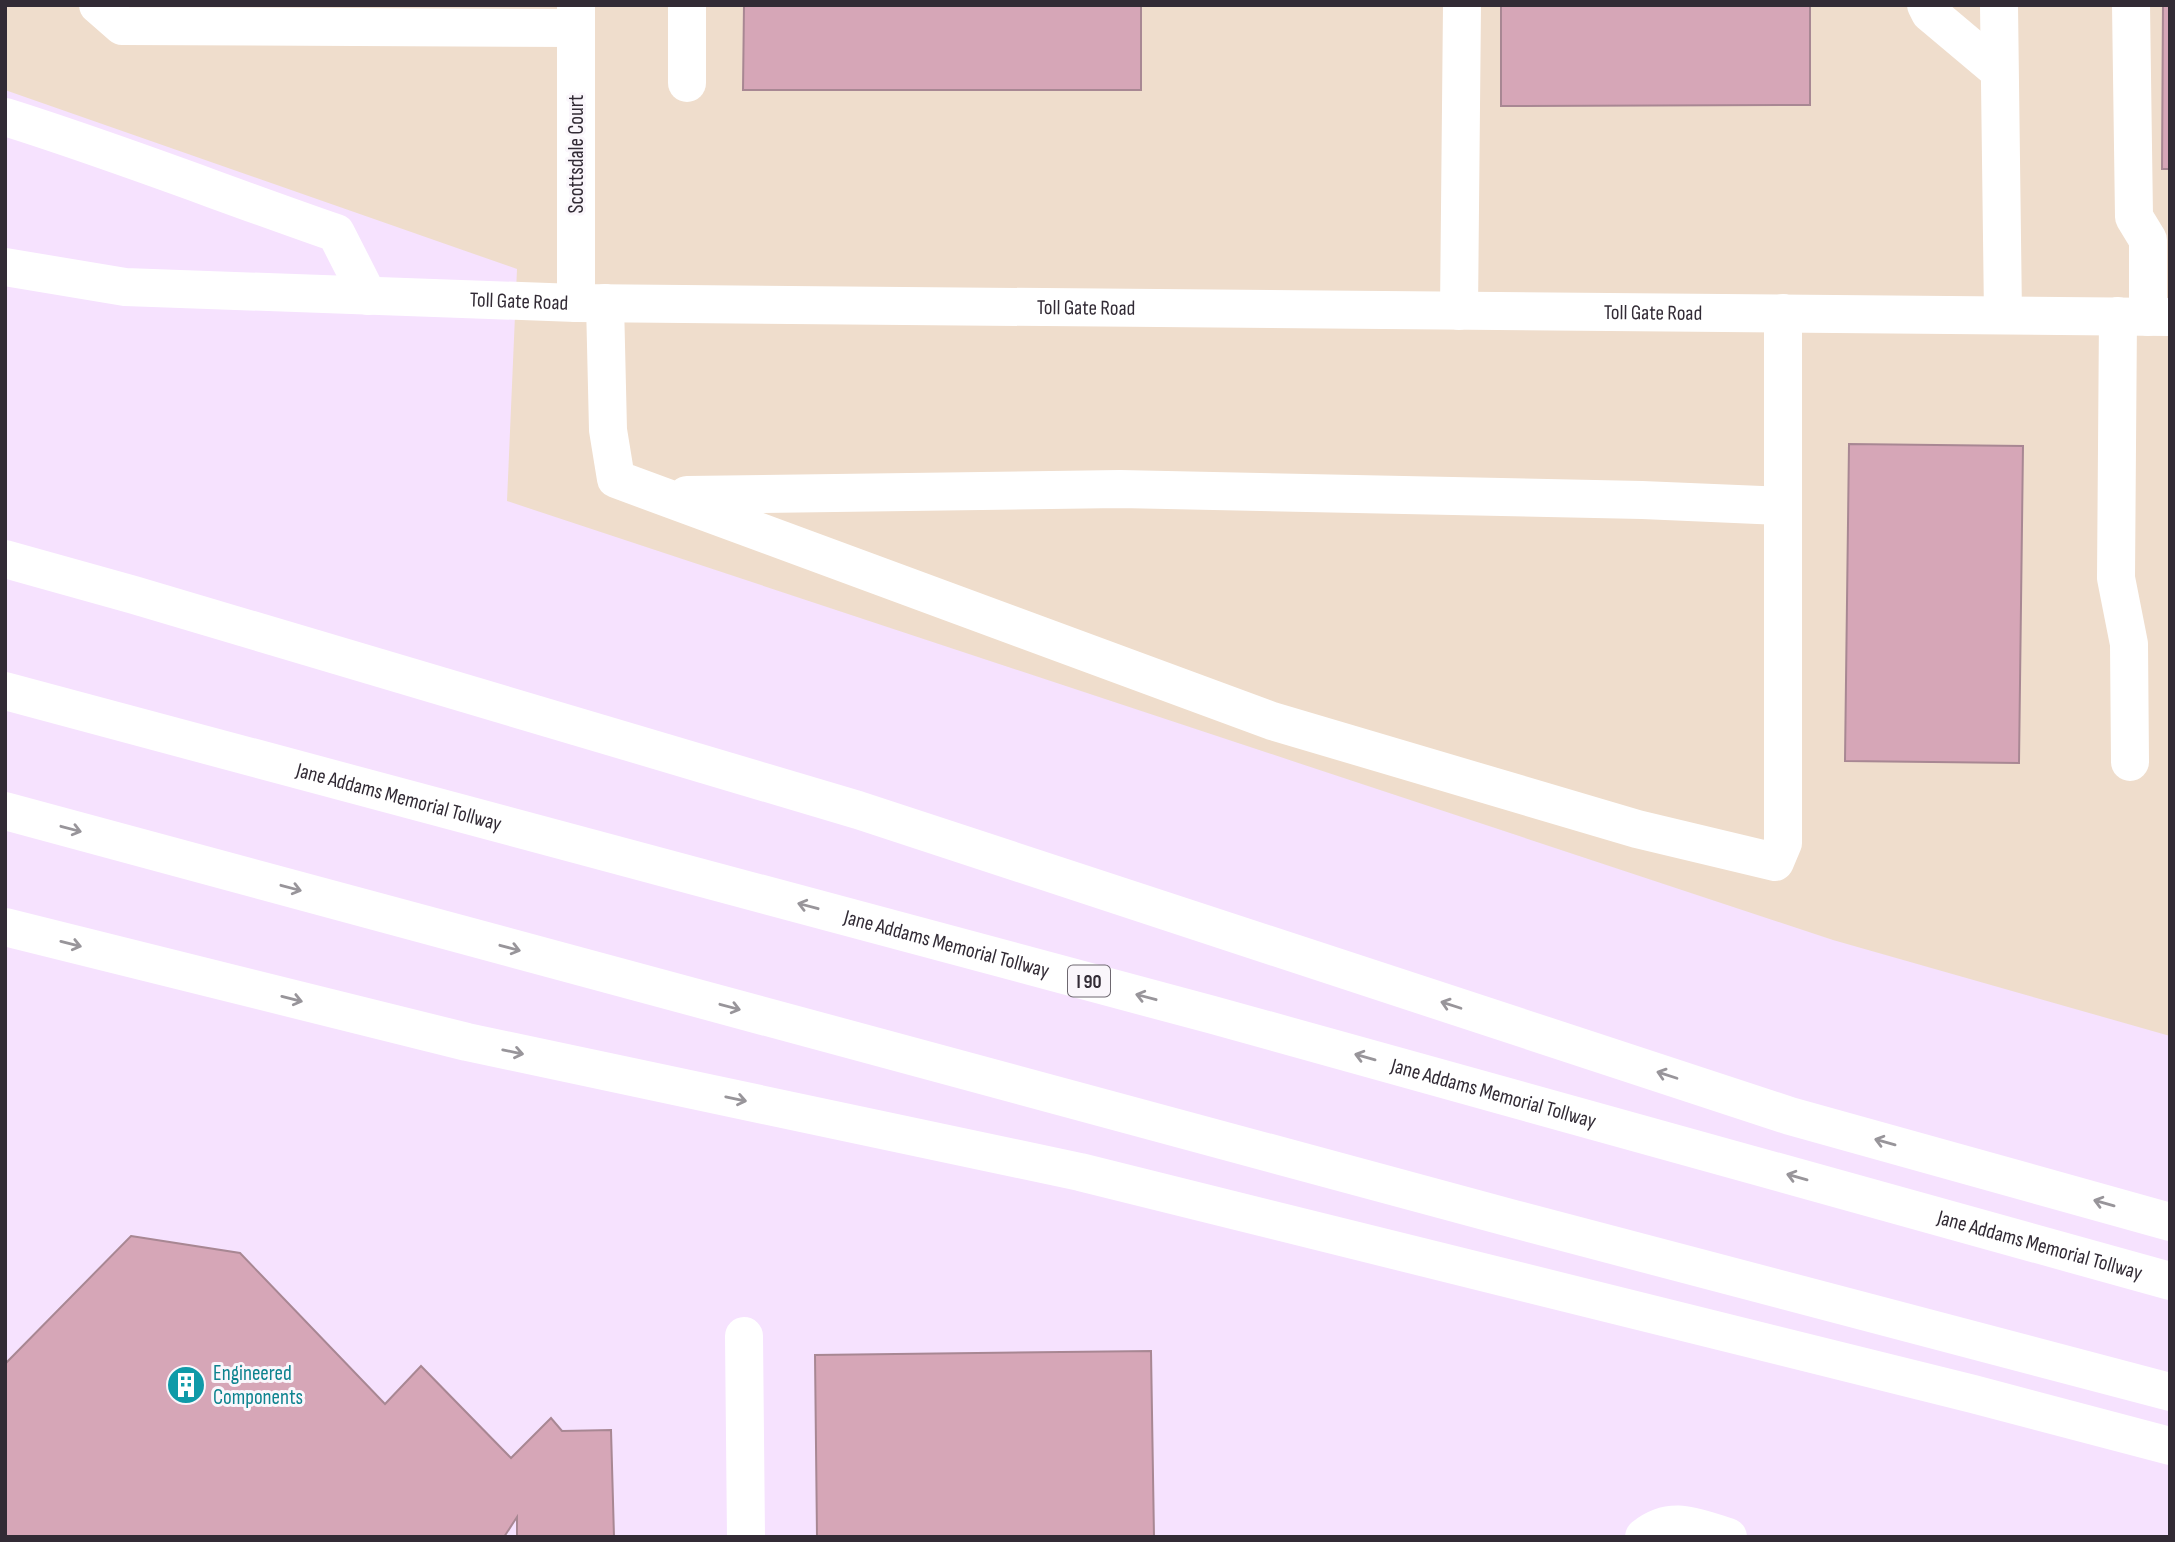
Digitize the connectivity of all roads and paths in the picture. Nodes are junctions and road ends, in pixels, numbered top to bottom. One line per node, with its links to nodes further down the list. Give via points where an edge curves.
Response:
1 (98, 5): 7 (main road, via 122,26)
2 (687, 5): 10 (main road)
3 (1462, 5): 15 (main road)
4 (1926, 5): 9 (main road)
5 (1999, 5): 9 (main road)
6 (2131, 5): 18 (main road, via 2134,217 2148,240)
7 (464, 16): 8 (main road)
8 (576, 17): 14 (main road, Scottsdale Court)
9 (1999, 71): 17 (main road)
10 (687, 83)
11 (5, 117): 13 (main road, via 336,233)
12 (5, 267): 13 (main road, Toll Gate Road, via 125,287)
13 (368, 296): 14 (main road, Toll Gate Road)
14 (591, 303): 15 (main road, Toll Gate Road); 19 (main road, Scottsdale Court, via 616,479)
15 (1459, 310): 16 (main road, Toll Gate Road)
16 (1783, 313): 17 (main road, Toll Gate Road); 20 (main road)
17 (2003, 315): 18 (main road, Toll Gate Road)
18 (2145, 316): 23 (main road, via 2116,578 2129,644)
19 (662, 495): 20 (main road, via 1120,489); 20 (main road, via 1272,721 1637,829 1775,862 1783,843)
20 (1783, 506)
21 (5, 559): 26 (main road, one-way to 21, via 1790,1116 858,810)
22 (5, 691): 27 (main road, Jane Addams Memorial Tollway / I 90, one-way to 22, via 1199,1011)
23 (2130, 762)
24 (5, 811): 29 (main road, one-way to 29)
25 (5, 927): 30 (main road, one-way to 30, via 467,1042 1080,1172)
26 (2170, 1222)
27 (2170, 1281)
28 (744, 1336): 31 (main road)
29 (2170, 1392)
30 (2170, 1446)
31 (746, 1537)
32 (1644, 1537): 33 (main road, via 1655,1528 1677,1523)
33 (1728, 1537)

